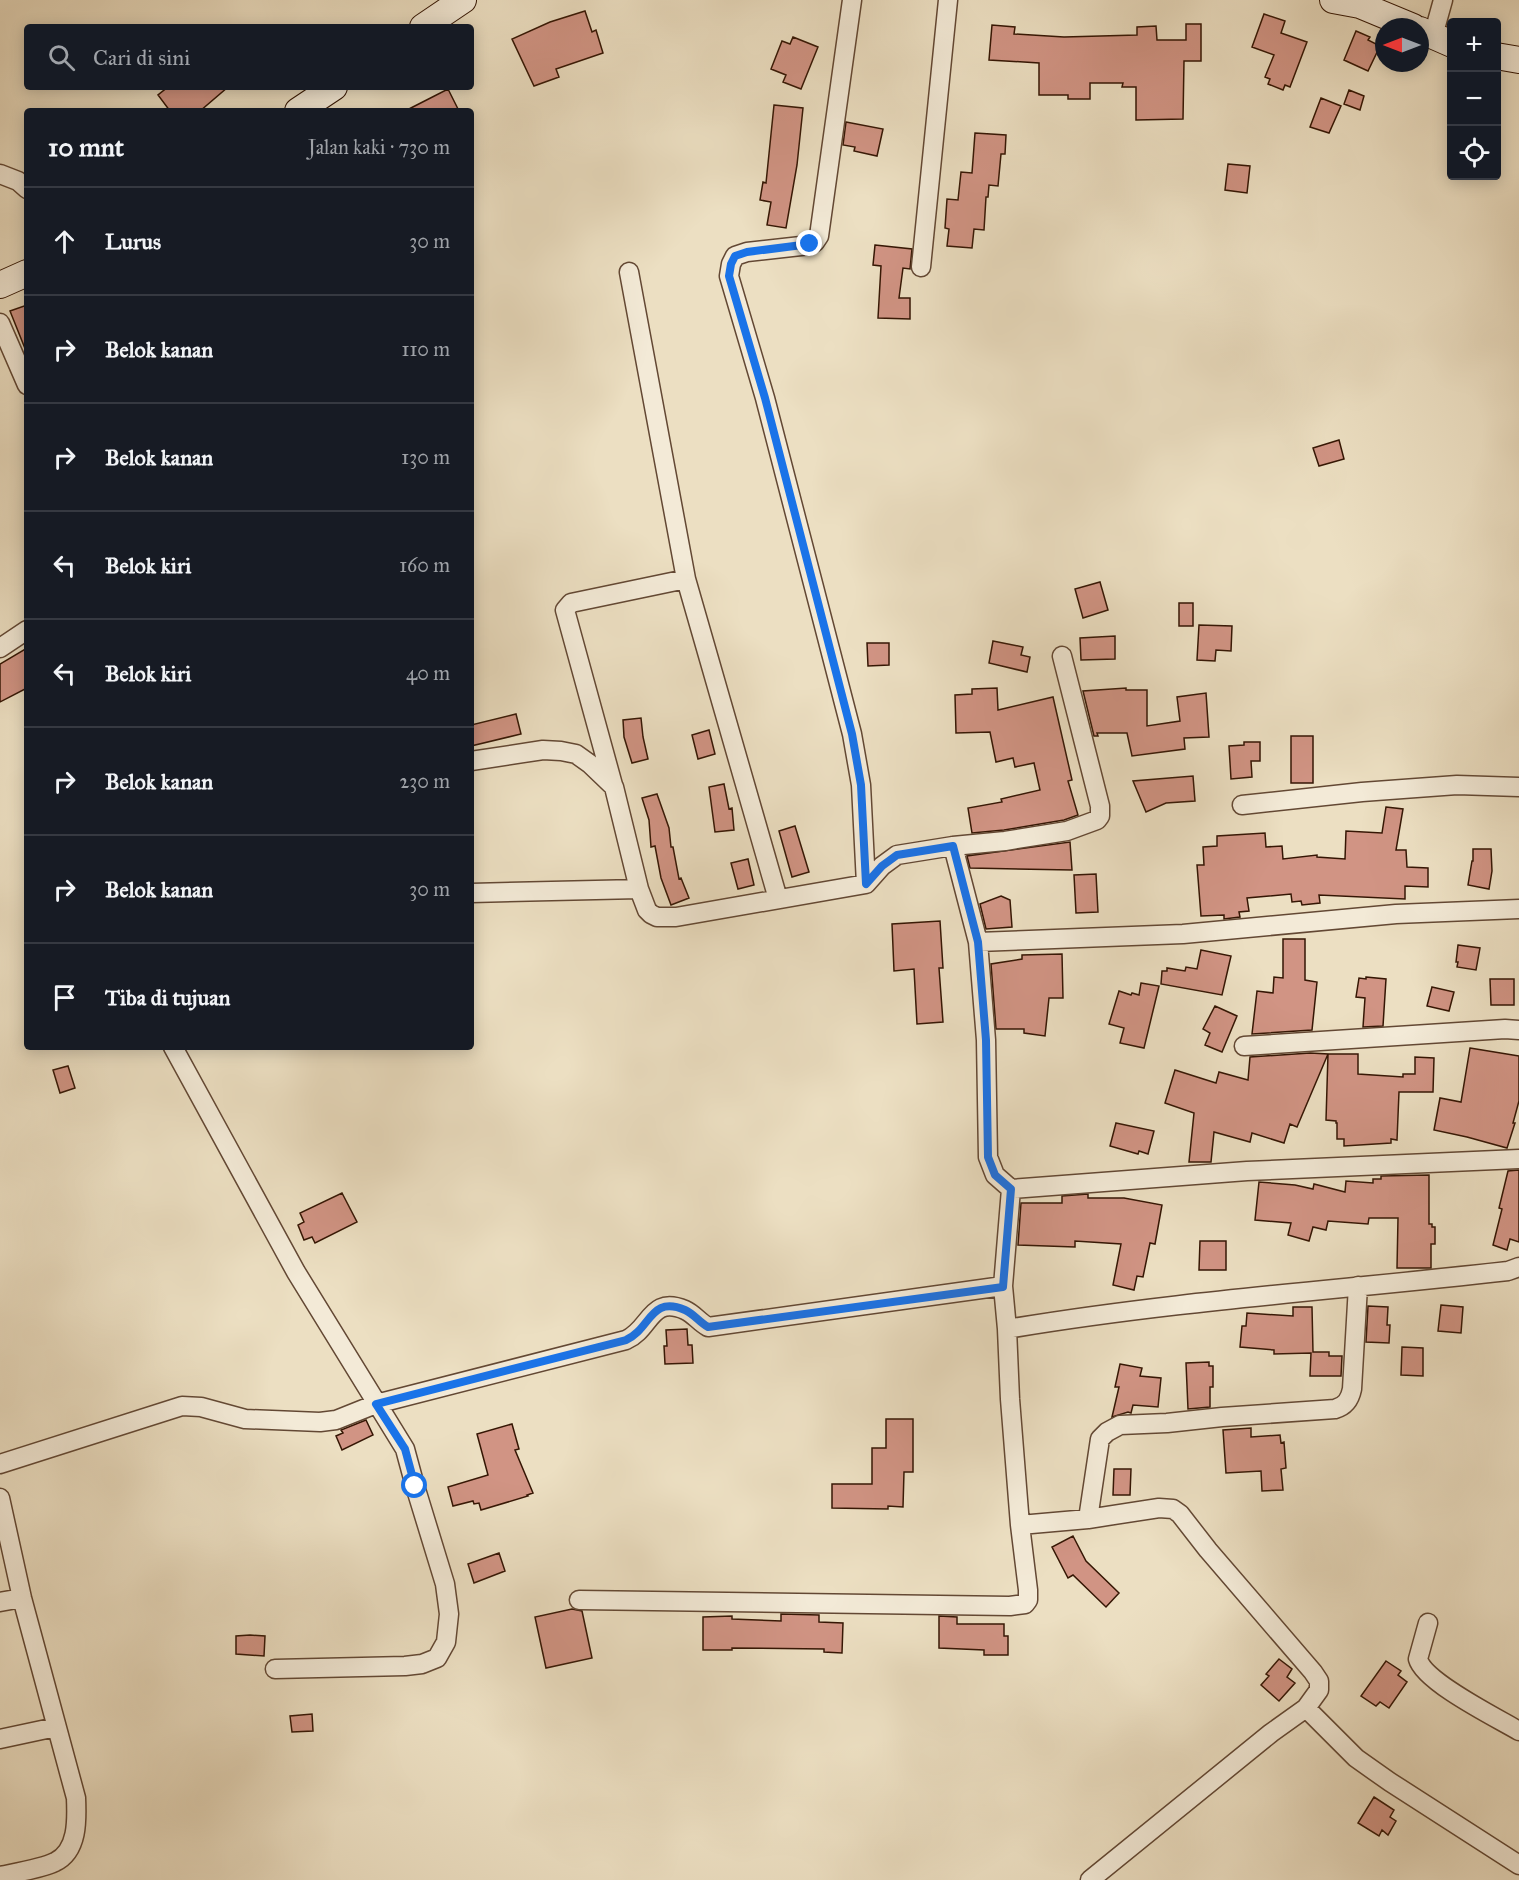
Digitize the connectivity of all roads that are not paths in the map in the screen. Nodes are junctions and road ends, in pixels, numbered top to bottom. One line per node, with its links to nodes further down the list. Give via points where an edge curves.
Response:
1 (463, 0): 7 (street)
2 (852, 0): 30 (street, via 819,236 810,244 735,256 729,276 765,398 852,734 861,785)
3 (948, 0): 15 (street)
4 (1333, 0): 6 (street, via 1360,5)
5 (1443, 0): 8 (street)
6 (1391, 18)
7 (427, 24)
8 (1429, 34)
9 (1501, 57): 10 (street)
10 (1519, 60)
11 (330, 90): 12 (street)
12 (302, 108)
13 (0, 174): 14 (street)
14 (24, 187)
15 (921, 267)
16 (629, 272): 21 (street)
17 (24, 274): 18 (street)
18 (0, 285)
19 (0, 323): 20 (street)
20 (24, 378)
21 (686, 579): 26 (street, via 571,603 565,610); 33 (street)
22 (24, 632): 23 (street)
23 (0, 648)
24 (1062, 656): 29 (street, via 1100,816 1090,824 1067,831)
25 (474, 760): 26 (street, via 561,751 576,754)
26 (614, 787): 31 (street)
27 (1519, 787): 28 (street, via 1457,784)
28 (1242, 805)
29 (953, 846): 30 (street, via 897,855); 35 (street)
30 (866, 884): 33 (street)
31 (639, 889): 32 (street); 33 (street, via 647,910 663,918)
32 (474, 893)
33 (778, 899)
34 (1519, 909): 35 (street, via 1396,914 1183,934)
35 (978, 942): 40 (street, via 986,1040 988,1157 995,1175)
36 (1519, 1030): 37 (street)
37 (1244, 1046)
38 (174, 1050): 45 (street, via 296,1272)
39 (1519, 1159): 40 (street, via 1247,1171)
40 (1011, 1189): 43 (street)
41 (1519, 1267): 42 (street, via 1497,1273)
42 (1358, 1286): 44 (street, via 1079,1317); 48 (street, via 1352,1389 1345,1404 1335,1409 1120,1425 1100,1439)
43 (1003, 1287): 44 (street); 45 (street, via 708,1327 684,1310 662,1308 652,1312 641,1331 626,1340)
44 (1007, 1329): 49 (street)
45 (376, 1404): 46 (street, via 320,1422 245,1419 182,1406); 54 (street, via 405,1449 445,1584 449,1614 446,1642 437,1658 422,1664)
46 (0, 1464)
47 (0, 1498): 50 (street)
48 (1088, 1520): 49 (street); 55 (street, via 1159,1508 1180,1514 1319,1681 1319,1690)
49 (1020, 1525): 51 (street, via 1029,1600 1020,1606)
50 (22, 1598): 52 (street); 56 (street)
51 (579, 1600)
52 (0, 1602)
53 (1428, 1623): 57 (street, via 1418,1659 1424,1671)
54 (275, 1669)
55 (1306, 1708): 59 (street, via 1356,1758); 61 (street)
56 (56, 1726): 58 (street); 60 (street, via 76,1798 77,1820 71,1846 55,1863)
57 (1519, 1731)
58 (0, 1739)
59 (1519, 1865)
60 (0, 1876)
61 (1090, 1880)

